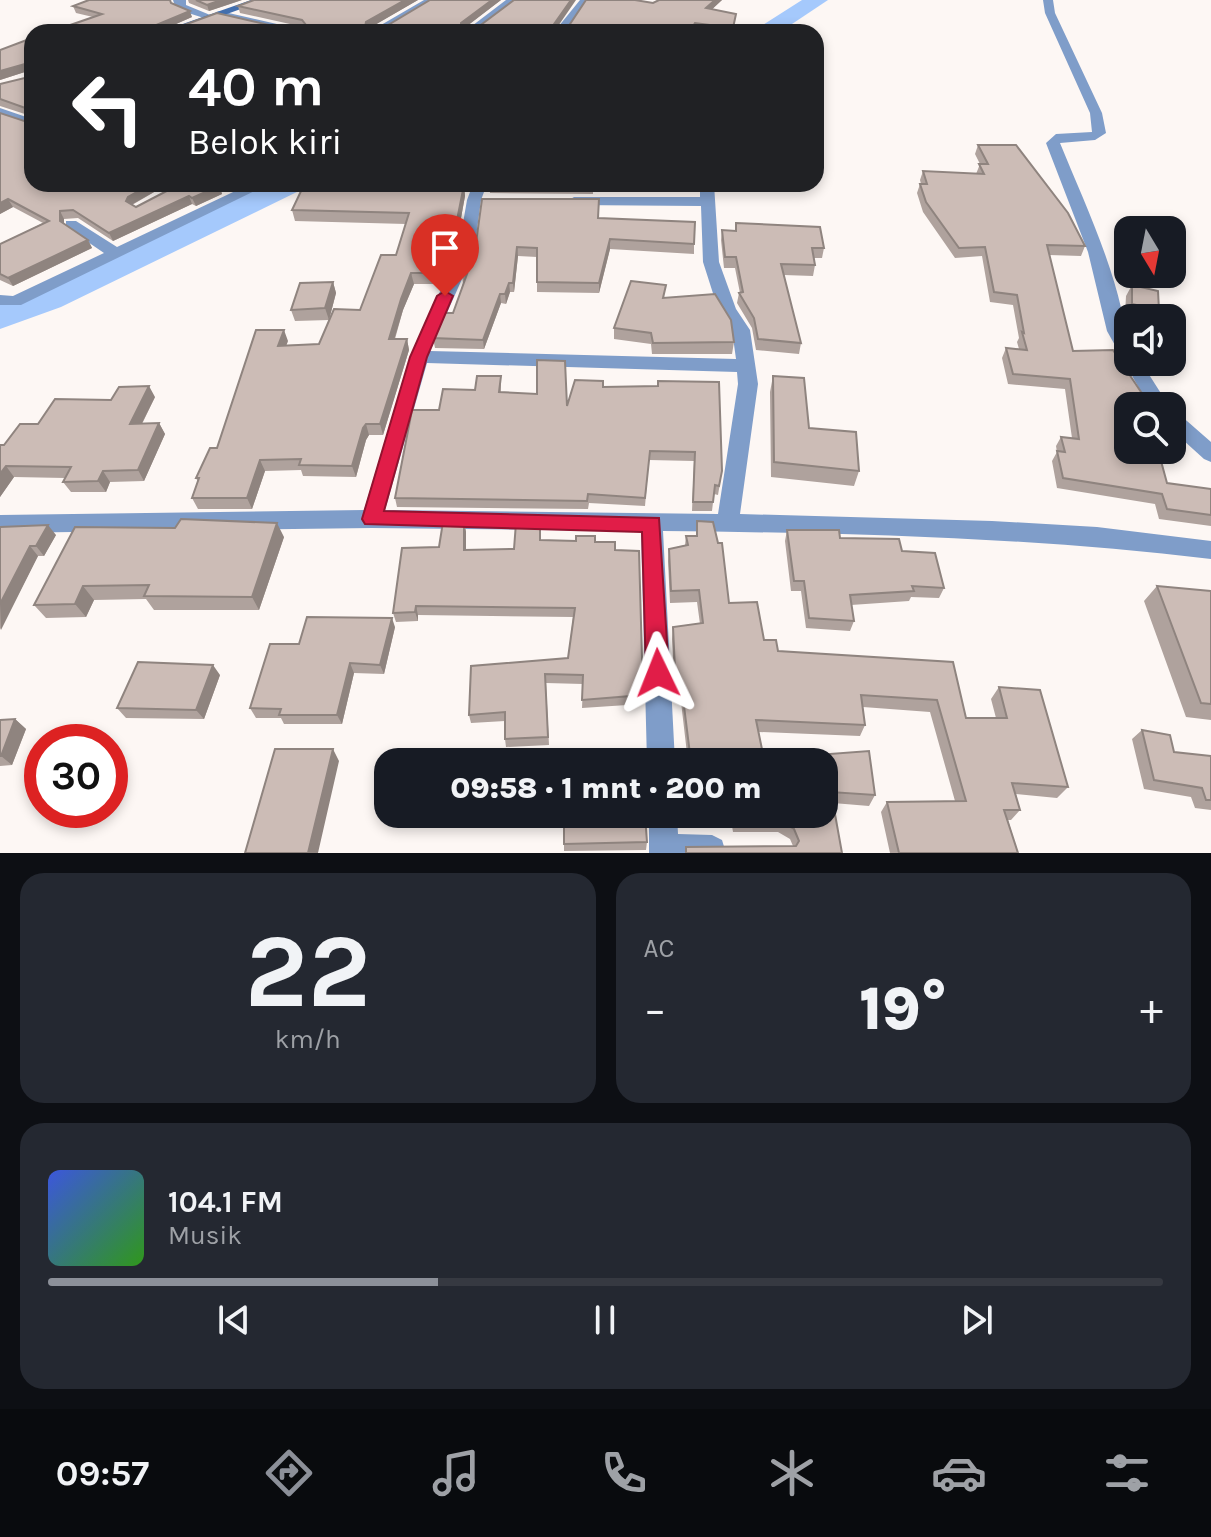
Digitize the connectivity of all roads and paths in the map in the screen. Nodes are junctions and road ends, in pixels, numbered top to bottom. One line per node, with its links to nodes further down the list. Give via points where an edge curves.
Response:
1 (178, 0): 7 (street, via 180,7)
2 (261, 0): 7 (main road)
3 (431, 0): 10 (street)
4 (513, 0): 11 (street)
5 (585, 0): 12 (street)
6 (1048, 0): 22 (street, via 1096,113 1095,136 1056,138 1053,143 1096,252)
7 (215, 16): 8 (main road); 9 (street)
8 (190, 24)
9 (257, 24)
10 (389, 24)
11 (481, 24)
12 (566, 24)
13 (7, 114): 14 (street)
14 (0, 123)
15 (245, 192): 20 (street)
16 (708, 193): 18 (street); 24 (street, via 715,281 741,330)
17 (481, 195): 23 (street, via 466,252)
18 (552, 200)
19 (71, 224): 20 (street)
20 (117, 254): 21 (street, via 15,301)
21 (0, 300)
22 (1114, 323)
23 (419, 357): 24 (street); 27 (street)
24 (747, 366): 28 (street)
25 (1186, 432): 26 (street)
26 (1211, 454)
27 (372, 519): 29 (street); 30 (street)
28 (728, 523): 30 (street); 31 (street, via 992,530)
29 (0, 524)
30 (652, 524): 32 (street)
31 (1211, 550)
32 (660, 748)
33 (663, 828): 35 (street)
34 (735, 850): 35 (street)
35 (664, 851)

